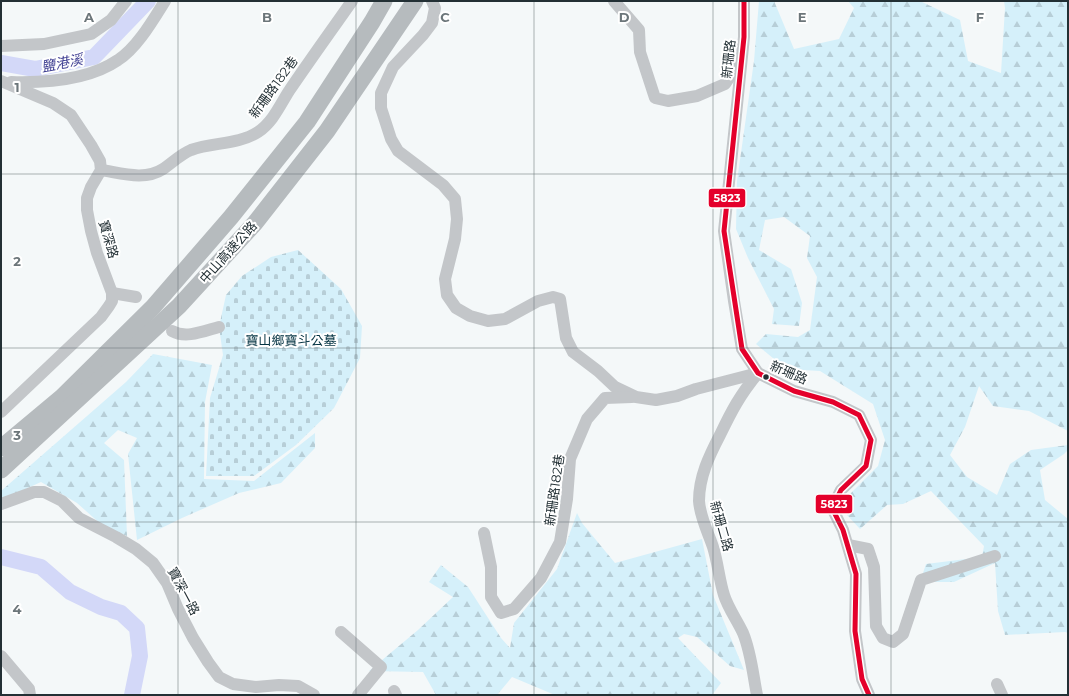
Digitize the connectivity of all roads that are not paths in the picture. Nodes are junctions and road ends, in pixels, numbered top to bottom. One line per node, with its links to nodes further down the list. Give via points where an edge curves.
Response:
1 (126, 1): 10 (street, via 111,20 91,34 44,44)
2 (165, 1): 11 (street, via 137,42 119,60 98,71 56,80)
3 (352, 1): 12 (street, 新珊路182巷, via 275,114 258,132 240,140 189,151 162,170 149,174 134,176)
4 (384, 1): 20 (highway, 中山高速公路, via 307,122 231,217 147,312 62,397)
5 (432, 1): 18 (street, 新珊路182巷, via 435,8 432,22 393,67 382,93 381,108 391,139 398,151 443,184 455,199 457,219 445,279 447,295 456,308 470,316 488,321 505,320 538,300 553,297 560,299 566,338 573,352 615,387)
6 (614, 1): 9 (street, via 639,30 640,52 655,98 668,101 697,96 725,84 737,66)
7 (744, 1): 9 (street, 新珊路)
8 (414, 3): 21 (highway, 中山高速公路, via 327,131 255,223 179,306)
9 (744, 23): 17 (street, 新珊路, via 724,231 742,349)
10 (1, 46)
11 (2, 82): 12 (street, via 53,103 71,115 100,161)
12 (101, 170): 13 (street, 寶深路, via 87,198 87,210 97,253)
13 (112, 293): 14 (street); 19 (street, via 112,301 100,317)
14 (136, 297)
15 (219, 327): 16 (street, via 179,335)
16 (172, 331)
17 (758, 373): 18 (street, 新珊路182巷, via 656,400); 24 (street, 新珊路, via 794,391 833,402 859,415 871,440 866,466 841,490 832,508); 32 (street, 新珊二路, via 735,404 706,463 700,483 699,502 704,525 713,546 724,595 743,633)
18 (636, 396): 23 (street, 新珊路182巷, via 605,398 587,419 570,459 560,542 541,578 514,609 501,613 491,597 490,567)
19 (1, 412)
20 (1, 448)
21 (1, 470)
22 (1, 504): 30 (street, 寶深一路, via 34,492 47,493 62,501 79,518 136,549 153,563 167,583 193,638 219,677 233,684 256,687 298,686)
23 (484, 533)
24 (848, 545): 25 (street, via 868,549 874,567 876,626 883,638 893,642 903,634 921,580); 33 (street, 新珊路, via 856,574 855,631 862,679)
25 (995, 556)
26 (341, 632): 31 (street, via 381,667)
27 (1, 656): 29 (street, via 29,689)
28 (997, 684): 34 (street)
29 (30, 695)
30 (314, 695)
31 (358, 695)
32 (757, 695)
33 (869, 695)
34 (1002, 695)

